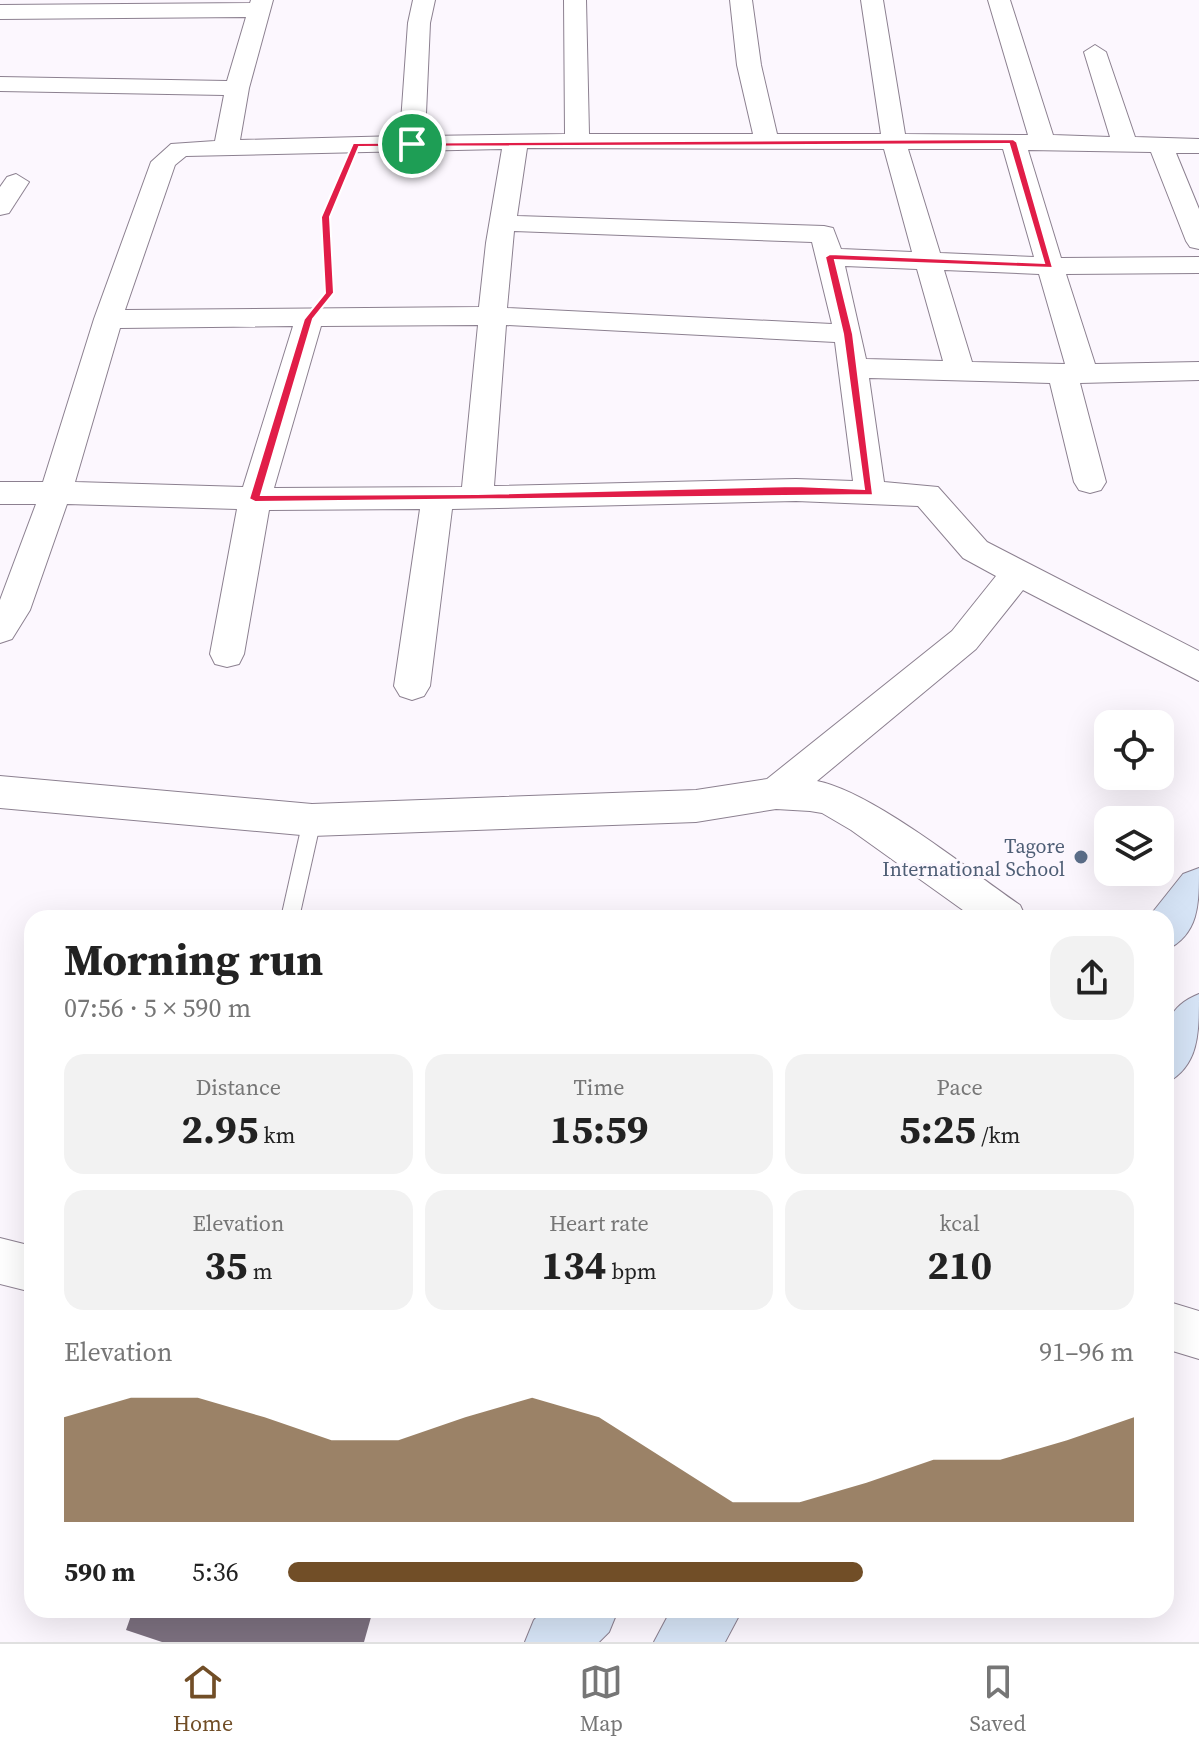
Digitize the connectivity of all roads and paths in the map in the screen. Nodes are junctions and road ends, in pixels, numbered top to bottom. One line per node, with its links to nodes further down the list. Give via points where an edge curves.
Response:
1 (424, 0): 17 (street)
2 (575, 0): 12 (street)
3 (741, 0): 13 (street)
4 (872, 0): 14 (street)
5 (999, 0): 16 (street)
6 (261, 5): 7 (street); 10 (street)
7 (0, 12)
8 (1095, 52): 19 (street)
9 (0, 84): 10 (street)
10 (237, 88): 22 (street)
11 (516, 141): 12 (street); 17 (street); 25 (street)
12 (577, 141): 13 (street)
13 (767, 142): 14 (street)
14 (894, 142): 15 (street); 28 (street)
15 (1013, 142): 16 (street); 30 (street)
16 (1043, 143): 19 (street)
17 (412, 144): 18 (street)
18 (356, 145): 22 (street); 33 (path, via 325,217 330,293)
19 (1125, 145): 20 (street)
20 (1161, 146): 21 (street); 26 (street)
21 (1199, 146)
22 (226, 148): 32 (street, via 180,149 164,162)
23 (16, 182): 24 (street)
24 (0, 207)
25 (502, 223): 27 (street, via 824,234); 31 (street)
26 (1199, 241)
27 (830, 257): 28 (street); 34 (street)
28 (927, 259): 30 (street); 36 (street)
29 (1199, 265): 30 (street)
30 (1050, 266): 38 (street)
31 (493, 316): 33 (street); 34 (street); 44 (street)
32 (108, 319): 33 (street); 42 (street)
33 (309, 319): 45 (street)
34 (848, 334): 35 (street)
35 (853, 368): 36 (street); 41 (street)
36 (960, 371): 38 (street)
37 (1199, 371): 38 (street)
38 (1073, 374): 39 (street)
39 (1090, 482)
40 (0, 493): 42 (street)
41 (870, 493): 44 (street); 46 (street, via 927,495 975,550)
42 (55, 495): 45 (street); 47 (street, via 13,610)
43 (438, 498): 44 (street); 45 (street); 50 (street)
44 (477, 498)
45 (255, 499): 48 (street)
46 (1018, 572): 49 (street); 52 (street, via 964,640)
47 (0, 630)
48 (227, 654)
49 (1199, 667)
50 (412, 686)
51 (0, 792): 53 (street)
52 (776, 793): 53 (street, via 696,806); 56 (street, via 830,799)
53 (312, 820): 55 (lane)
54 (1199, 888): 57 (street)
55 (292, 910)
56 (995, 910)
57 (1174, 919)
58 (0, 1261): 59 (street)
59 (24, 1267)
60 (1174, 1327): 61 (street)
61 (1199, 1335)
62 (579, 1618): 64 (street)
63 (704, 1618): 65 (street)
64 (556, 1642)
65 (685, 1642)

